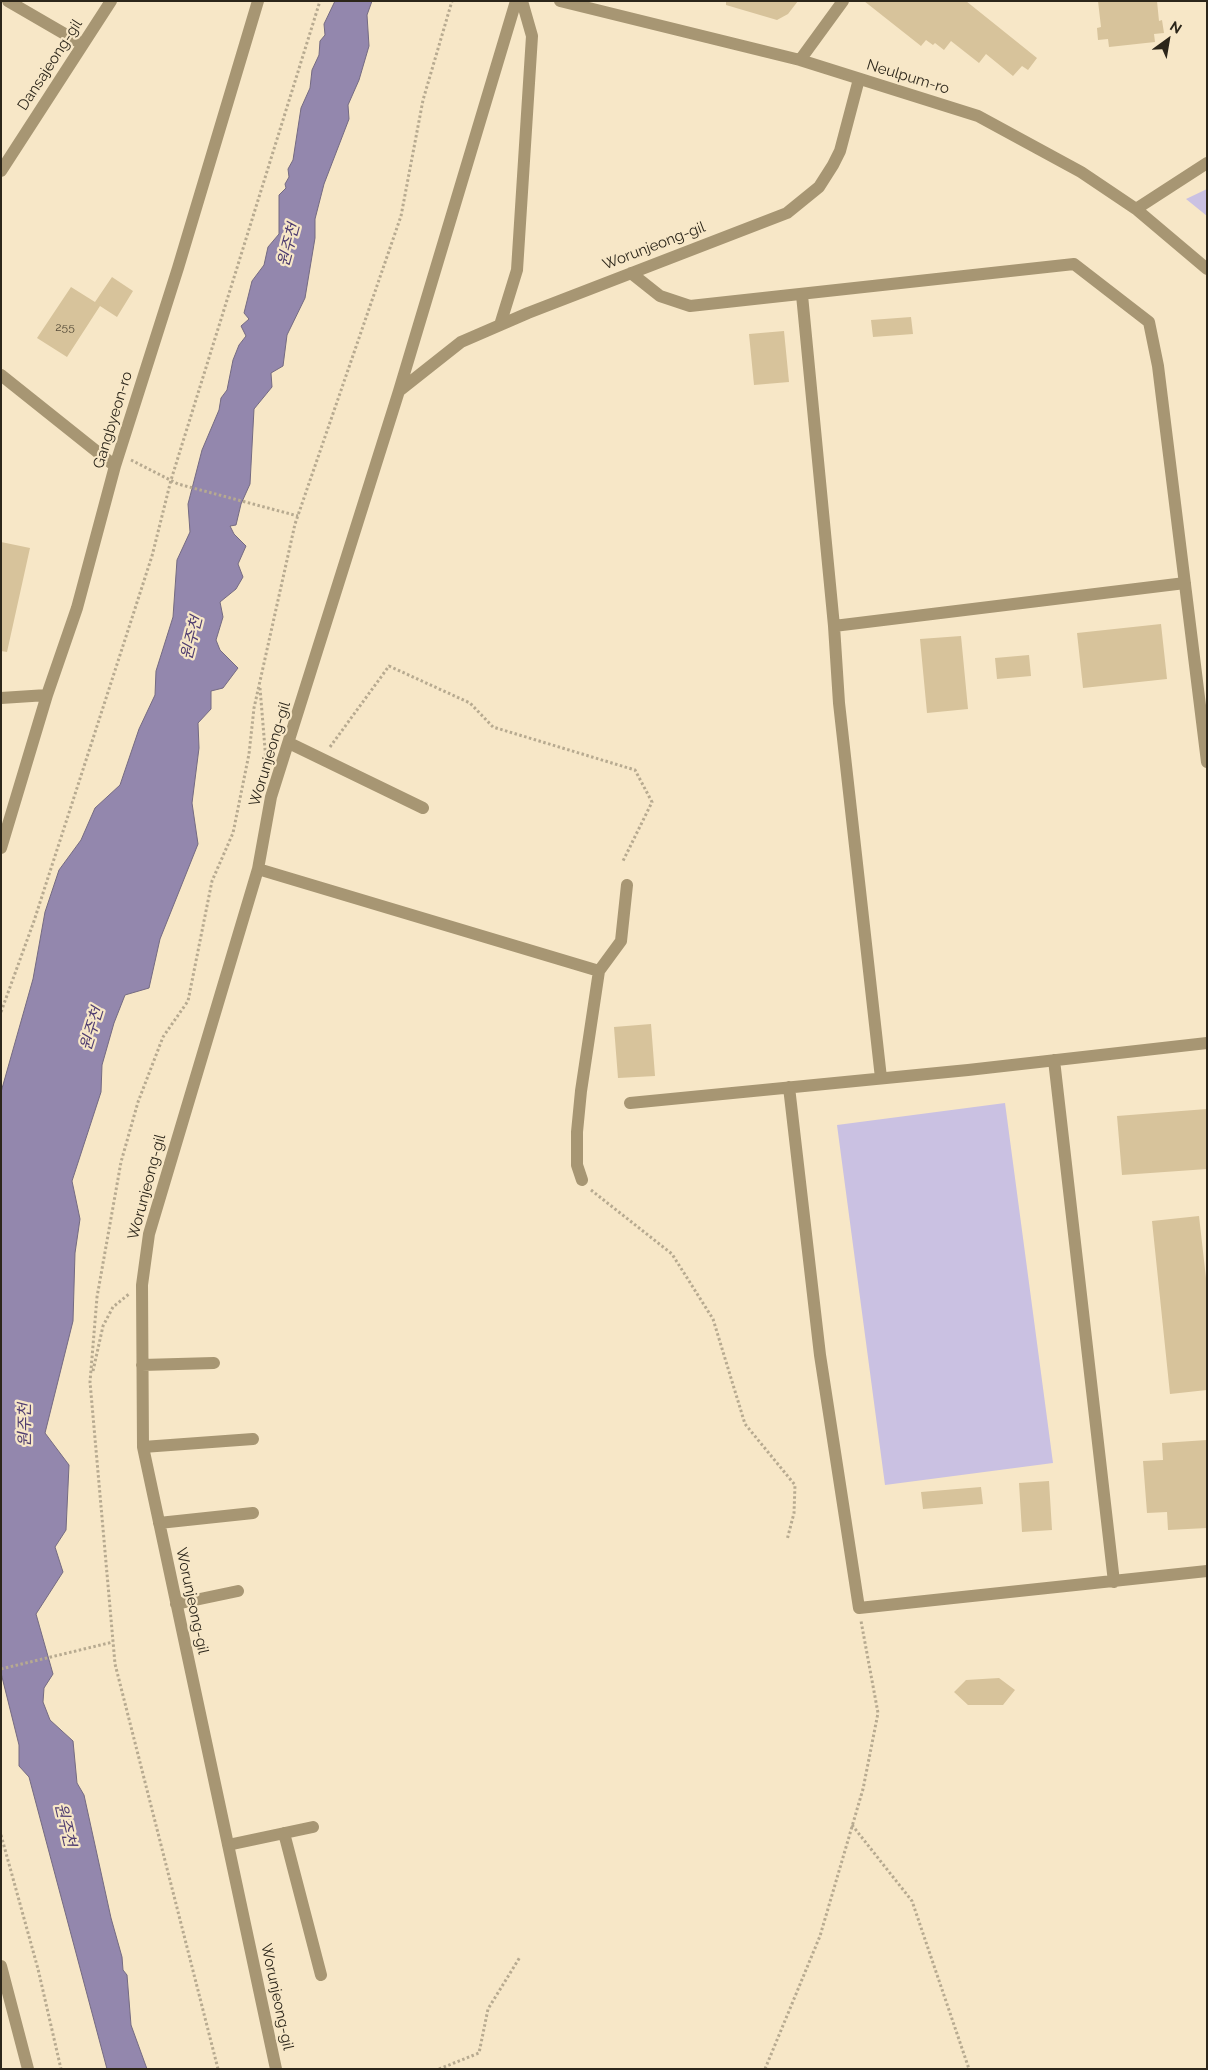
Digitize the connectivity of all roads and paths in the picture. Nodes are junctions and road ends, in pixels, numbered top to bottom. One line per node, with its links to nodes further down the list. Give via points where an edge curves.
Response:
1 (8, 1): 9 (street)
2 (111, 1): 9 (street, Dansajeong-gil)
3 (258, 1): 21 (street, Gangbyeon-ro)
4 (320, 1): 22 (path)
5 (516, 1): 20 (street, Worunjeong-gil)
6 (522, 1): 18 (street, via 532,36 517,270)
7 (560, 1): 10 (street, Neulpum-ro)
8 (843, 1): 10 (street)
9 (82, 44): 13 (street, Dansajeong-gil)
10 (800, 60): 11 (street, Neulpum-ro)
11 (859, 79): 14 (street, Neulpum-ro, via 978,116 1081,172); 16 (street, Worunjeong-gil, via 840,150 819,187 787,213)
12 (1207, 163): 14 (street)
13 (1, 171)
14 (1136, 209): 15 (street, Neulpum-ro)
15 (1207, 269)
16 (631, 273): 17 (street, via 660,296 690,306); 18 (street, Worunjeong-gil)
17 (802, 295): 24 (street, via 1074,264 1149,322 1158,366); 25 (street)
18 (500, 325): 20 (street, Worunjeong-gil, via 462,342)
19 (1, 375): 21 (street)
20 (399, 391): 29 (street, Worunjeong-gil)
21 (117, 460): 22 (path); 27 (street, Gangbyeon-ro, via 77,608)
22 (171, 480): 23 (path); 39 (path, via 152,556 34,921)
23 (298, 516)
24 (1185, 583): 25 (street); 31 (street)
25 (834, 626): 42 (street, via 839,703)
26 (260, 682): 32 (path)
27 (47, 695): 28 (street); 34 (street, Gangbyeon-ro)
28 (1, 698)
29 (289, 743): 30 (street); 36 (street, Worunjeong-gil, via 271,796)
30 (322, 758): 33 (street); 35 (path, via 389,666 470,702 493,727 635,770 652,802)
31 (1207, 762)
32 (268, 769)
33 (423, 808)
34 (1, 848)
35 (623, 861)
36 (258, 869): 38 (street); 46 (street, Worunjeong-gil, via 149,1234)
37 (627, 885): 38 (street, via 621,941)
38 (599, 971): 45 (street, via 577,1132 577,1165)
39 (1, 1012)
40 (1207, 1043): 41 (street)
41 (1054, 1060): 42 (street); 56 (street)
42 (882, 1078): 43 (street)
43 (788, 1087): 44 (street); 59 (street, via 820,1355)
44 (630, 1103)
45 (582, 1180): 54 (path, via 596,1195 672,1254 713,1319 744,1424 795,1484 794,1513)
46 (142, 1285): 48 (street, Worunjeong-gil); 49 (path, via 113,1307 103,1326)
47 (214, 1363): 48 (street)
48 (142, 1365): 51 (street, Worunjeong-gil)
49 (90, 1382)
50 (253, 1439): 51 (street)
51 (143, 1447): 53 (street, Worunjeong-gil)
52 (253, 1513): 53 (street)
53 (159, 1523): 58 (street, Worunjeong-gil)
54 (787, 1540)
55 (1207, 1571): 56 (street)
56 (1114, 1582): 59 (street)
57 (238, 1591): 58 (street)
58 (176, 1604): 66 (street, Worunjeong-gil)
59 (859, 1608): 62 (path, via 878,1713)
60 (113, 1642): 61 (path)
61 (1, 1669)
62 (852, 1824): 74 (path, via 820,1936); 75 (path, via 912,1901)
63 (313, 1827): 64 (street)
64 (284, 1833): 66 (street); 69 (street)
65 (1, 1835): 71 (path, via 38,1969)
66 (228, 1845): 72 (street, Worunjeong-gil)
67 (520, 1957): 73 (path, via 488,2009 479,2053)
68 (1, 1966): 70 (street)
69 (321, 1975)
70 (28, 2069)
71 (61, 2069)
72 (276, 2069)
73 (439, 2069)
74 (765, 2069)
75 (969, 2069)

